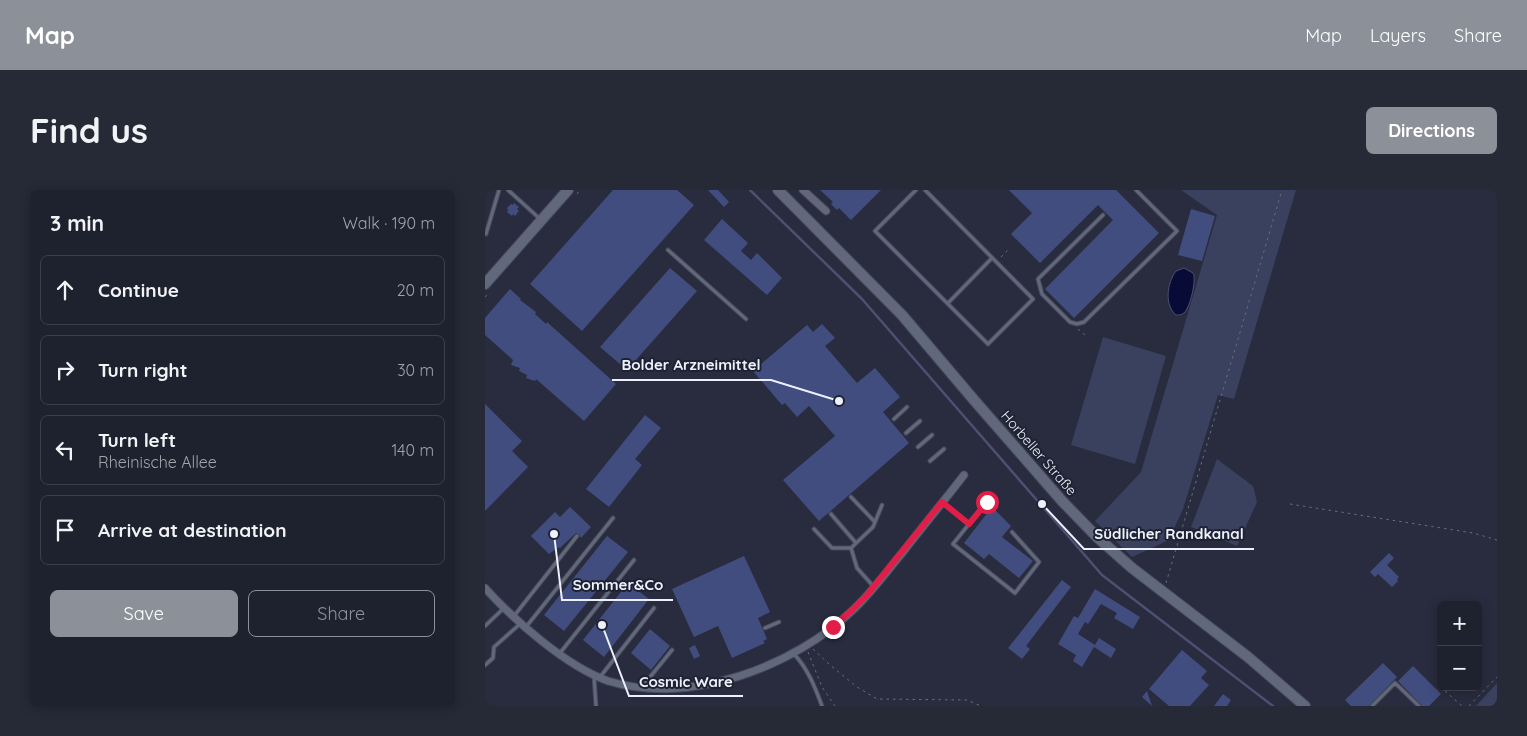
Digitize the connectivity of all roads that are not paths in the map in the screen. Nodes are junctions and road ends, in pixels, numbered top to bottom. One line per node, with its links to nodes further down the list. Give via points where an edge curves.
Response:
1 (499, 190): 12 (lane)
2 (508, 190): 11 (lane)
3 (568, 190): 11 (main road)
4 (778, 190): 58 (main road, Horbeller Straße, via 902,315 1062,501 1098,538)
5 (803, 190): 9 (street)
6 (917, 190): 16 (lane, via 875,231)
7 (925, 190): 14 (lane)
8 (1136, 190): 10 (lane, via 1177,231 1084,322 1077,324 1070,322 1041,294 1039,279)
9 (826, 211)
10 (1103, 215)
11 (542, 220): 15 (main road)
12 (486, 234)
13 (668, 250): 17 (lane)
14 (992, 258): 16 (lane); 16 (lane, via 1033,299 988,344)
15 (485, 284)
16 (948, 303)
17 (746, 319)
18 (907, 407): 19 (lane)
19 (894, 419)
20 (919, 421): 21 (lane)
21 (906, 433)
22 (932, 435): 23 (lane)
23 (918, 447)
24 (944, 449): 25 (lane)
25 (930, 461)
26 (964, 475): 28 (street)
27 (851, 497): 33 (lane)
28 (942, 502): 34 (lane); 41 (street)
29 (987, 502): 34 (lane)
30 (882, 505): 33 (lane)
31 (831, 514): 38 (lane)
32 (613, 518): 48 (lane)
33 (875, 522): 38 (lane)
34 (969, 524): 36 (lane, via 953,544 1015,593 1039,562)
35 (814, 529): 39 (lane, via 832,548)
36 (1011, 532)
37 (577, 536): 45 (lane)
38 (856, 543): 39 (lane)
39 (851, 548): 41 (lane, via 857,568)
40 (634, 560): 51 (lane)
41 (874, 587): 52 (street, via 853,609)
42 (485, 588): 43 (street)
43 (504, 608): 45 (street); 47 (lane)
44 (655, 608): 54 (lane)
45 (514, 617): 48 (street)
46 (779, 622): 49 (lane)
47 (485, 626)
48 (523, 626): 51 (street); 53 (lane, via 495,647 493,658)
49 (765, 628)
50 (672, 650): 55 (lane, via 646,682)
51 (559, 653): 54 (street)
52 (794, 654): 55 (street, via 771,666 722,682 677,690); 57 (lane, via 808,672)
53 (485, 665)
54 (597, 676): 55 (street); 56 (lane)
55 (645, 690)
56 (596, 706)
57 (822, 706)
58 (1305, 706)
59 (1372, 706): 60 (lane, via 1395,683)
60 (1419, 706)

